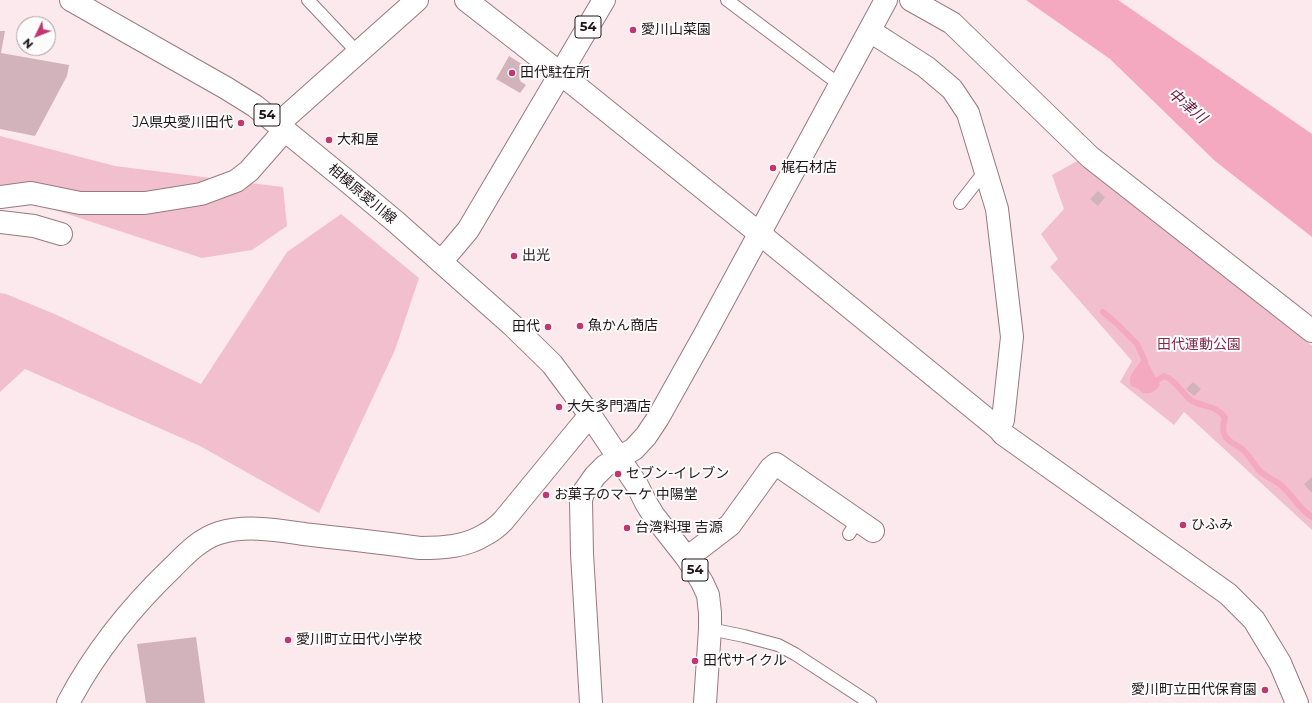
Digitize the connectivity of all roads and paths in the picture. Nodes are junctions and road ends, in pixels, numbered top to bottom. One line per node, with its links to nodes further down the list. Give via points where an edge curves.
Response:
1 (71, 0): 13 (street, 相模原愛川線 / 54, via 226,88 255,106)
2 (308, 0): 10 (lane)
3 (417, 0): 10 (street)
4 (466, 0): 11 (street)
5 (604, 0): 11 (street, 54)
6 (727, 0): 12 (lane)
7 (886, 0): 9 (street)
8 (911, 0): 21 (street, via 952,23 1090,157)
9 (870, 31): 12 (street); 14 (street, via 926,67 952,89 968,113)
10 (358, 53): 13 (street)
11 (561, 74): 19 (street); 20 (street, 54, via 468,230)
12 (840, 85): 19 (street)
13 (281, 127): 15 (street, via 249,171 236,181 201,194 145,203 80,203 31,193); 20 (street, 相模原愛川線 / 54)
14 (985, 171): 16 (lane); 23 (street, via 997,209 1012,337 1003,420)
15 (0, 198)
16 (960, 203)
17 (0, 222): 18 (street, via 34,226)
18 (61, 234)
19 (760, 234): 23 (street); 24 (street, via 658,418 634,449)
20 (441, 262): 22 (street, 54, via 552,364)
21 (1312, 332)
22 (590, 415): 24 (street, 54); 28 (street, via 503,521 486,535 469,543 445,548 420,548 246,528 218,534 202,541 137,604 106,641)
23 (999, 429): 32 (street, via 1228,594 1254,620 1280,663)
24 (619, 458): 26 (street, 54, via 650,509); 29 (street, via 595,476 581,500)
25 (860, 528): 26 (street, via 776,464 730,525)
26 (687, 558): 27 (street, 54, via 708,595)
27 (710, 629): 30 (street, 54); 31 (lane, via 778,645)
28 (68, 703)
29 (592, 703)
30 (705, 703)
31 (870, 703)
32 (1297, 703)

